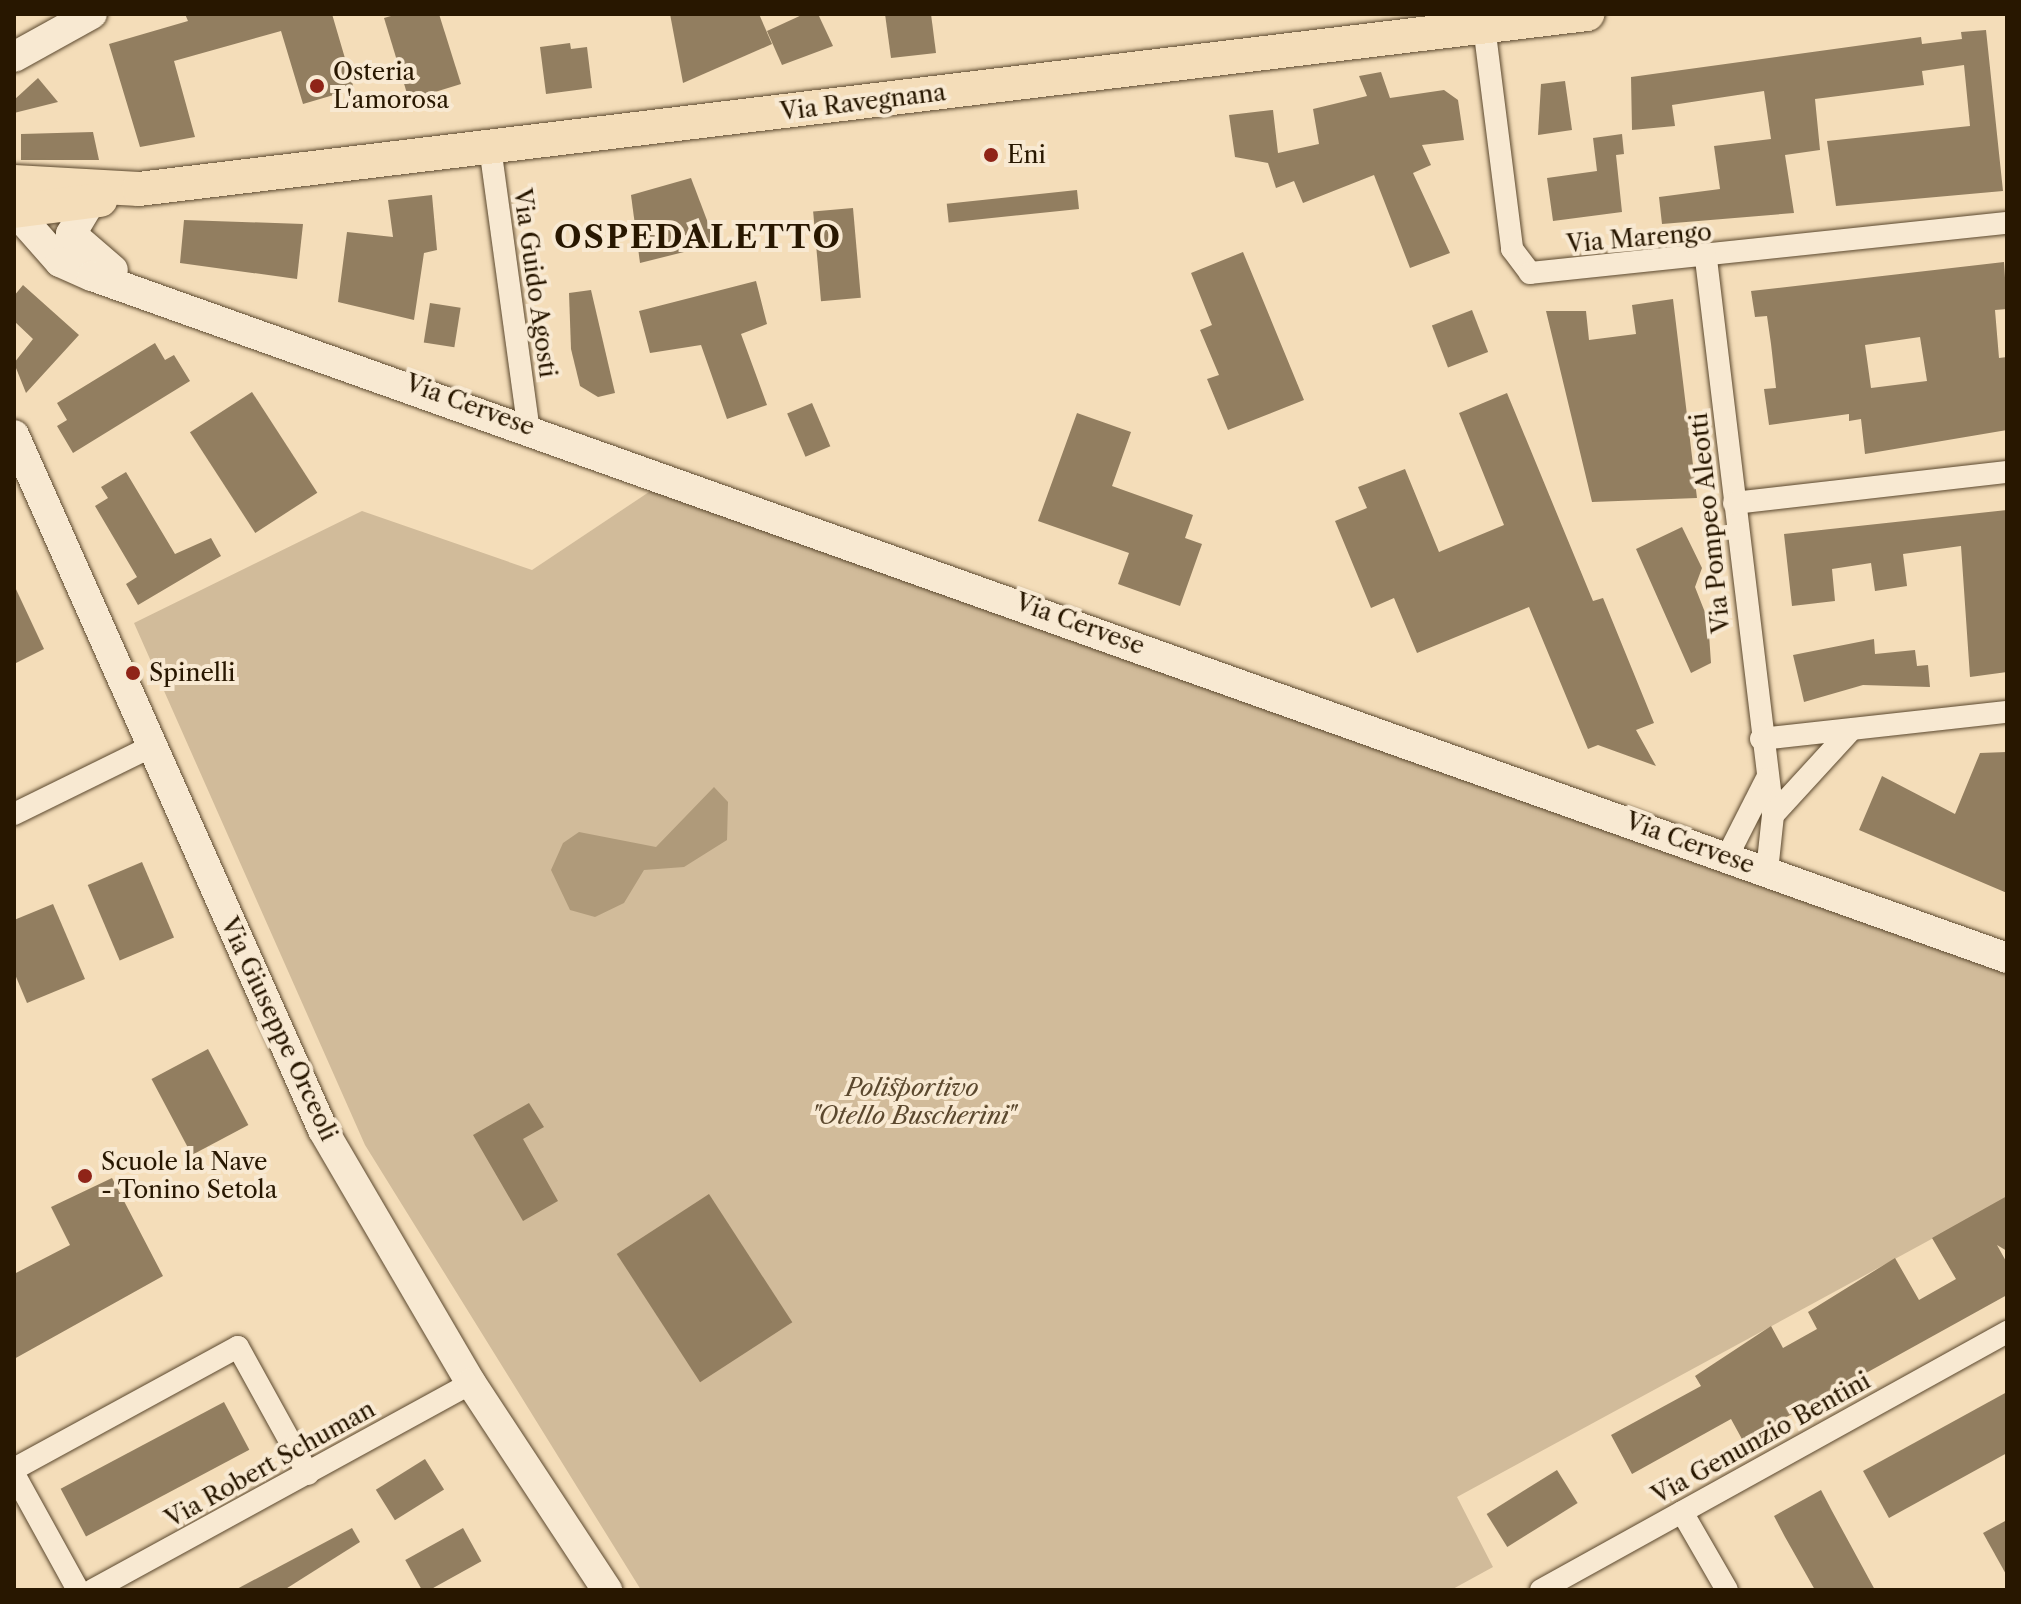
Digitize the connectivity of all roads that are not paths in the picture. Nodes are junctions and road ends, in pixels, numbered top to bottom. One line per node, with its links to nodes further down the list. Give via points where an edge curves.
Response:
1 (92, 14): 4 (main road)
2 (1587, 14): 3 (main road, Via Ravegnana)
3 (1484, 26): 5 (main road, Via Ravegnana); 11 (street, Via Marengo, via 1519,265 1554,272)
4 (14, 57)
5 (490, 147): 7 (main road, Via Ravegnana); 13 (street, Via Guido Agosti)
6 (14, 182): 7 (main road, Via Ravegnana)
7 (139, 189): 8 (main road, Via Ravegnana)
8 (89, 204): 9 (main road, Via Ravegnana); 12 (main road, Via Cervese, via 71,223 75,244)
9 (14, 211): 12 (main road, Via Cervese, via 60,262)
10 (2007, 223): 11 (street, Via Marengo)
11 (1706, 259): 16 (street, Via Pompeo Aleotti)
12 (152, 293): 13 (main road, Via Cervese)
13 (528, 426): 24 (main road, Via Cervese)
14 (14, 435): 20 (main road, Via Giuseppe Orceoli)
15 (2007, 472): 16 (street)
16 (1734, 503): 19 (street, Via Pompeo Aleotti)
17 (2007, 712): 18 (street)
18 (1852, 729): 19 (street); 23 (street)
19 (1761, 739): 21 (street, Via Pompeo Aleotti)
20 (150, 747): 22 (street); 28 (main road, Via Giuseppe Orceoli, via 323,1130)
21 (1766, 780): 23 (street, Via Pompeo Aleotti); 24 (street)
22 (14, 814)
23 (1773, 815): 25 (street, Via Pompeo Aleotti)
24 (1727, 857): 25 (main road, Via Cervese)
25 (1767, 871): 26 (main road, Via Cervese)
26 (2007, 958)
27 (2007, 1332): 31 (street, Via Genunzio Bentini)
28 (471, 1383): 30 (street, Via Robert Schuman); 34 (main road, Via Giuseppe Orceoli)
29 (14, 1472): 30 (street, via 238,1347); 32 (street)
30 (308, 1474): 33 (street, Via Robert Schuman)
31 (1682, 1512): 35 (street, Via Genunzio Bentini); 36 (street)
32 (78, 1590)
33 (93, 1590)
34 (607, 1590)
35 (1541, 1590)
36 (1727, 1590)

